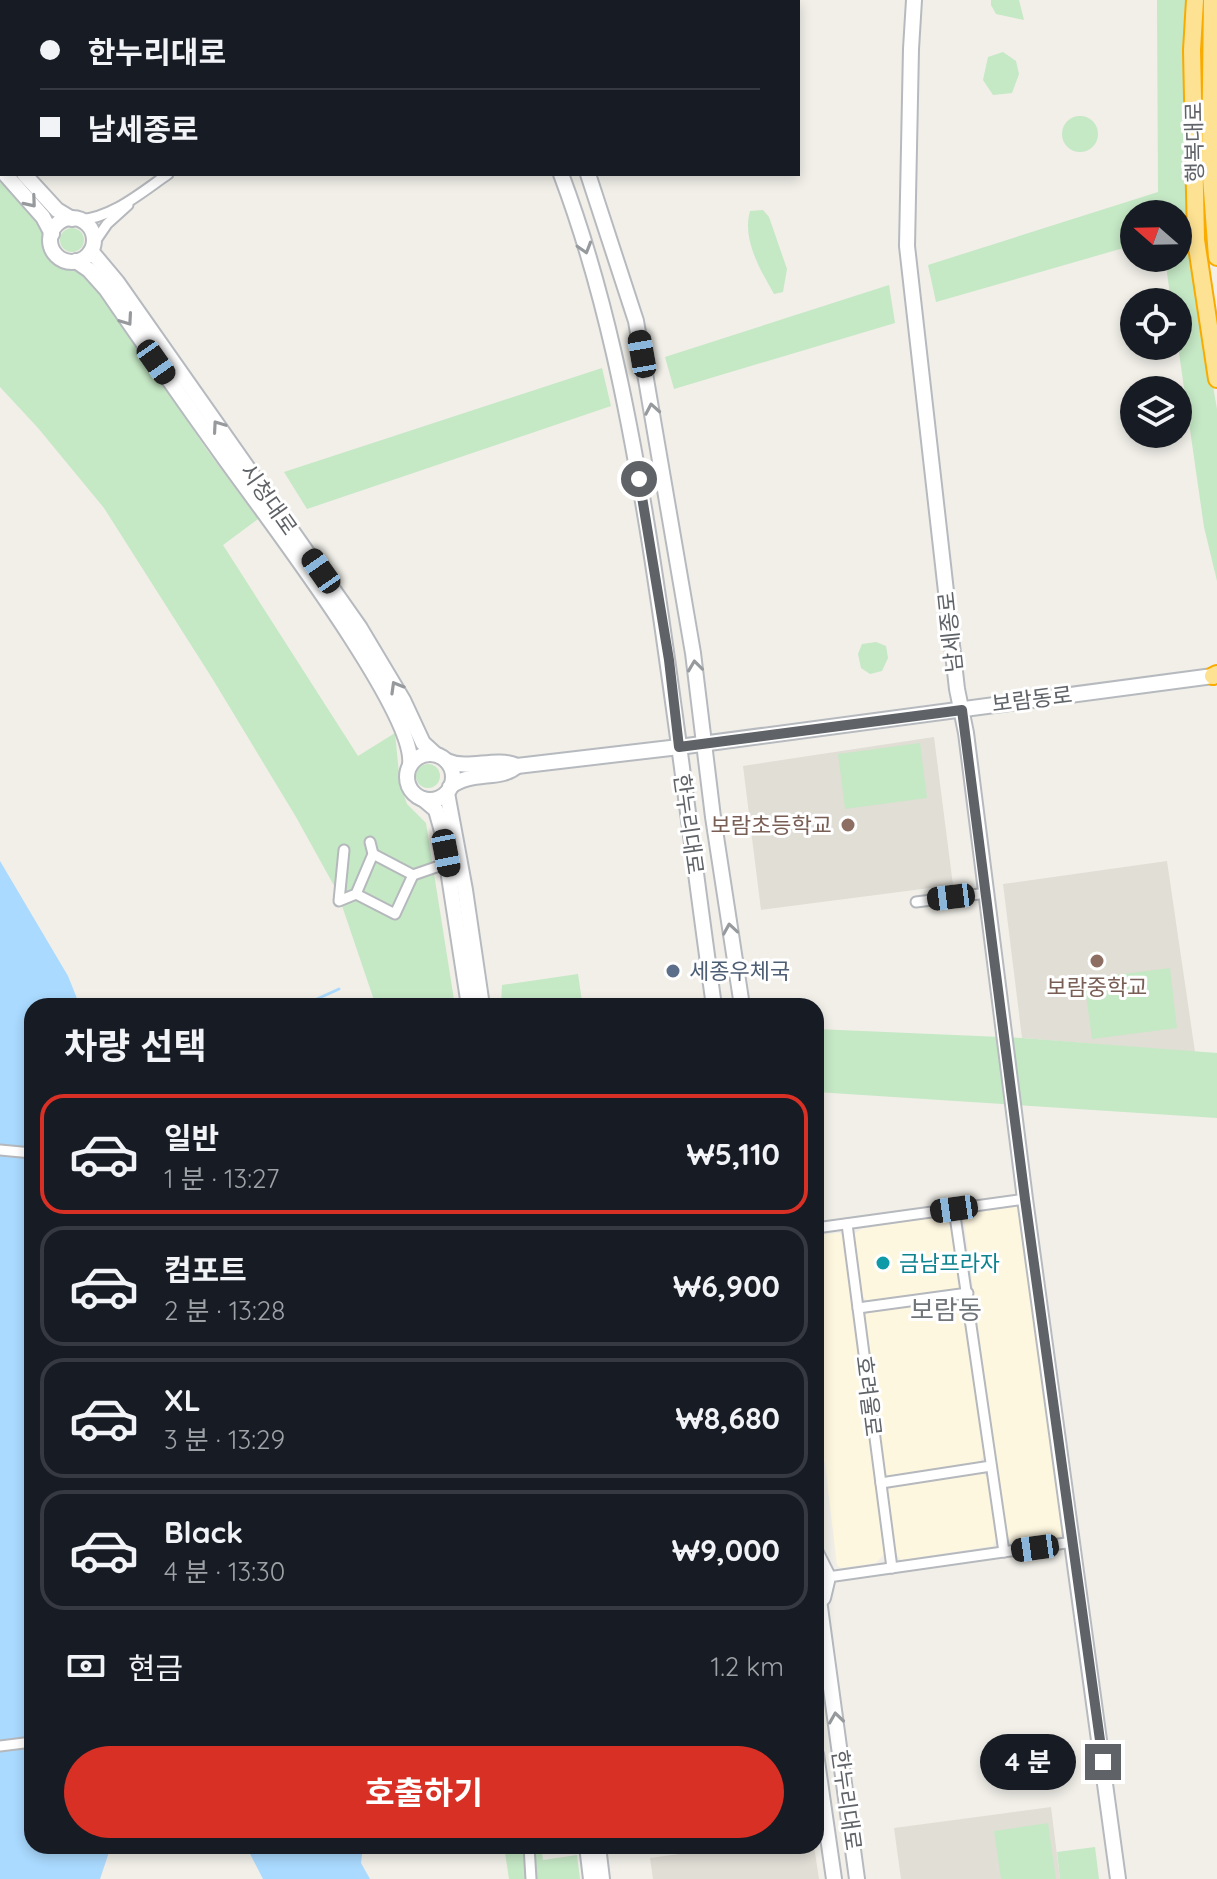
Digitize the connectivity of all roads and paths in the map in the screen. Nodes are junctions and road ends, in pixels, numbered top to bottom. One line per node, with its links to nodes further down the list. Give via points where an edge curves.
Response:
1 (914, 0): 20 (street, 남세종로, via 907,246)
2 (1195, 0): 4 (highway, 행복대로, via 1192,50)
3 (1212, 0): 4 (highway, 행복대로)
4 (1203, 168): 10 (highway, 행복대로); 15 (highway); 17 (highway, via 1209,303); 18 (highway, 행복대로, via 1196,240)
5 (6, 176): 13 (street, one-way to 13)
6 (26, 176): 12 (street, via 57,210)
7 (165, 176): 11 (street)
8 (562, 176): 22 (street, 한누리대로, one-way to 22, via 609,326 639,479)
9 (589, 176): 21 (street, 한누리대로, one-way to 9, via 636,321)
10 (1217, 185)
11 (136, 197): 12 (street, via 100,216); 14 (street, via 107,224)
12 (76, 219): 13 (street, via 58,224); 14 (street, via 91,229)
13 (52, 234): 16 (street, via 54,252)
14 (93, 247): 16 (street); 23 (street, 시청대로, one-way to 14, via 423,743 380,658)
15 (1217, 257)
16 (76, 261): 24 (street, 시청대로, one-way to 24, via 106,290 349,635 395,712 411,749)
17 (1217, 344)
18 (1217, 379)
19 (1216, 676): 20 (street, 보람동로)
20 (962, 710): 21 (street, 보람동로); 33 (street, 남세종로)
21 (704, 743): 22 (street, 보람동로); 39 (street, 한누리대로, one-way to 21)
22 (679, 747): 25 (street, 보람동로); 38 (street, 한누리대로)
23 (441, 758): 24 (street, via 421,756); 25 (street, via 456,765); 26 (street, via 453,774)
24 (410, 765): 27 (street, via 408,785)
25 (517, 766): 26 (street, via 467,778)
26 (448, 790): 27 (street, via 436,799); 37 (street)
27 (423, 799): 36 (street, via 436,810 442,831)
28 (370, 842): 30 (street)
29 (344, 850): 34 (street, via 339,901)
30 (373, 854): 32 (street); 34 (street)
31 (442, 865): 32 (street)
32 (413, 875): 34 (street, via 396,918)
33 (987, 893): 35 (street); 42 (street, 남세종로)
34 (356, 894)
35 (916, 902)
36 (468, 998)
37 (481, 998)
38 (713, 998)
39 (741, 998)
40 (0, 1150): 41 (street)
41 (24, 1152)
42 (1025, 1199): 43 (street); 50 (street, 남세종로)
43 (954, 1209): 44 (street); 46 (street)
44 (847, 1224): 45 (street); 47 (street, 호려울로)
45 (824, 1227)
46 (968, 1293): 47 (street); 48 (street)
47 (858, 1308): 49 (street, 호려울로)
48 (991, 1466): 49 (street); 51 (street)
49 (881, 1483): 52 (street, 호려울로)
50 (1073, 1542): 51 (street); 66 (street, 남세종로)
51 (1004, 1552): 52 (street)
52 (892, 1568): 53 (street)
53 (824, 1578)
54 (824, 1633): 65 (street, 한누리대로, one-way to 54)
55 (24, 1743): 56 (street)
56 (0, 1746)
57 (824, 1810): 64 (street, 한누리대로)
58 (529, 1854): 61 (street)
59 (588, 1854): 62 (street)
60 (599, 1854): 63 (street)
61 (531, 1879)
62 (591, 1879)
63 (602, 1879)
64 (834, 1879)
65 (857, 1879)
66 (1118, 1879)

